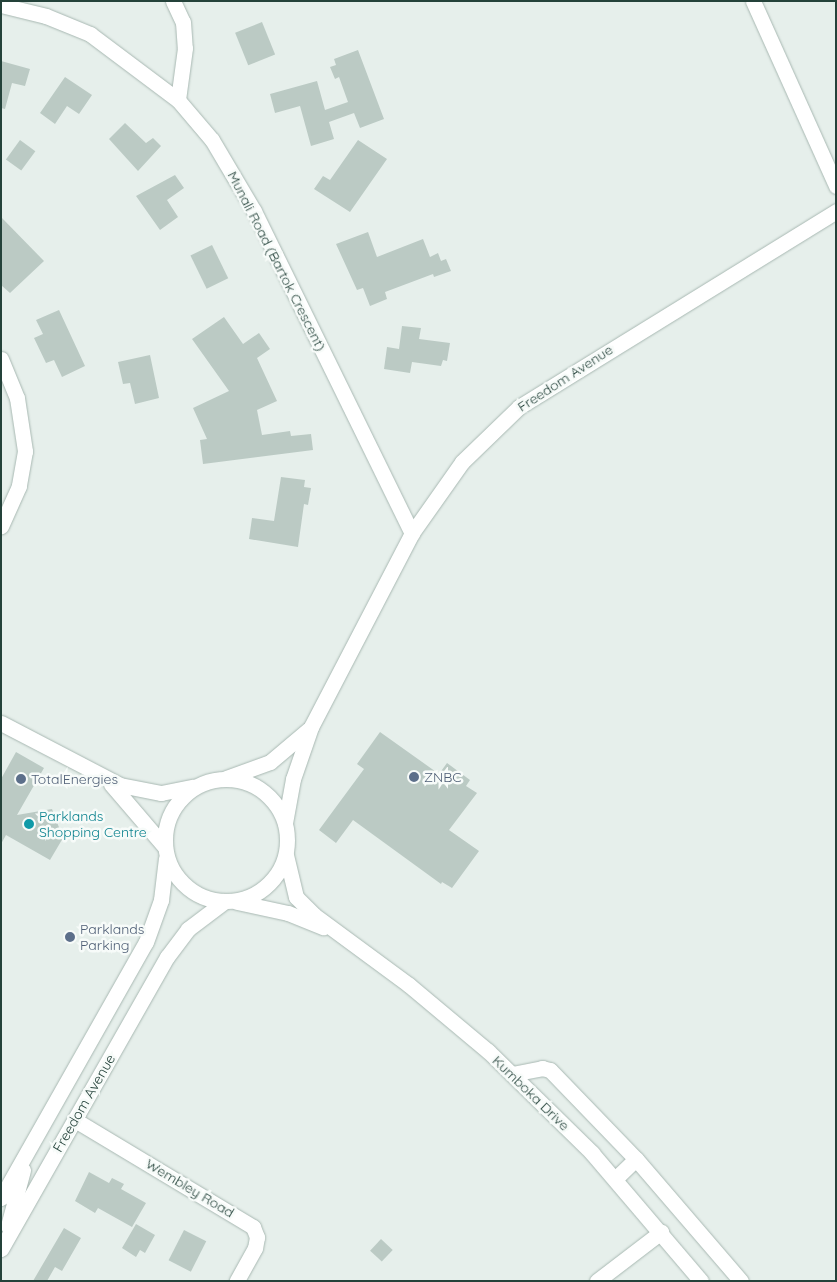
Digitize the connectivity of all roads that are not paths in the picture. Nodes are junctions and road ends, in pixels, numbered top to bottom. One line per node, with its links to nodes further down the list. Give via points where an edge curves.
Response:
1 (173, 1): 4 (main road, via 183,22 185,48)
2 (754, 1): 5 (main road)
3 (1, 5): 4 (main road, Munali Road (Bartok Crescent), via 46,16 90,34)
4 (178, 100): 9 (main road, Munali Road (Bartok Crescent), via 212,140 254,211)
5 (836, 186)
6 (836, 211): 9 (main road, Freedom Avenue, via 519,406 462,462)
7 (1, 359): 8 (main road, via 17,398 25,451 19,486)
8 (1, 526)
9 (412, 533): 11 (main road, Freedom Avenue)
10 (1, 723): 12 (main road)
11 (311, 727): 13 (main road, Freedom Avenue, via 270,762); 15 (main road, Freedom Avenue, via 293,780)
12 (104, 778): 14 (main road, via 142,791 161,793); 16 (main road, via 133,807)
13 (220, 779): 14 (main road); 15 (main road, via 237,780 267,795)
14 (201, 784): 16 (main road, via 185,795 173,810 166,828)
15 (285, 823): 17 (main road)
16 (166, 852): 18 (main road, via 173,872 184,885 198,895); 22 (main road, Freedom Avenue, via 161,900 146,942)
17 (286, 855): 18 (main road, via 279,872 267,886 251,896); 19 (main road, Kumboka Drive, via 296,896)
18 (229, 901): 19 (main road, Kumboka Drive, via 288,913); 21 (main road, Freedom Avenue, via 188,929 167,957)
19 (336, 932): 20 (main road, Kumboka Drive, via 409,985)
20 (512, 1074): 23 (main road, via 542,1068 550,1070); 24 (main road, Kumboka Drive)
21 (75, 1120): 27 (main road, Freedom Avenue); 28 (main road, Wembley Road, via 253,1227 257,1237 255,1248)
22 (28, 1152): 25 (main road, Freedom Avenue); 27 (main road)
23 (636, 1159): 24 (main road); 31 (main road)
24 (615, 1179): 26 (main road, Kumboka Drive)
25 (1, 1198)
26 (661, 1232): 29 (main road); 30 (main road, Kumboka Drive)
27 (2, 1247)
28 (237, 1281)
29 (597, 1281)
30 (701, 1281)
31 (741, 1281)

